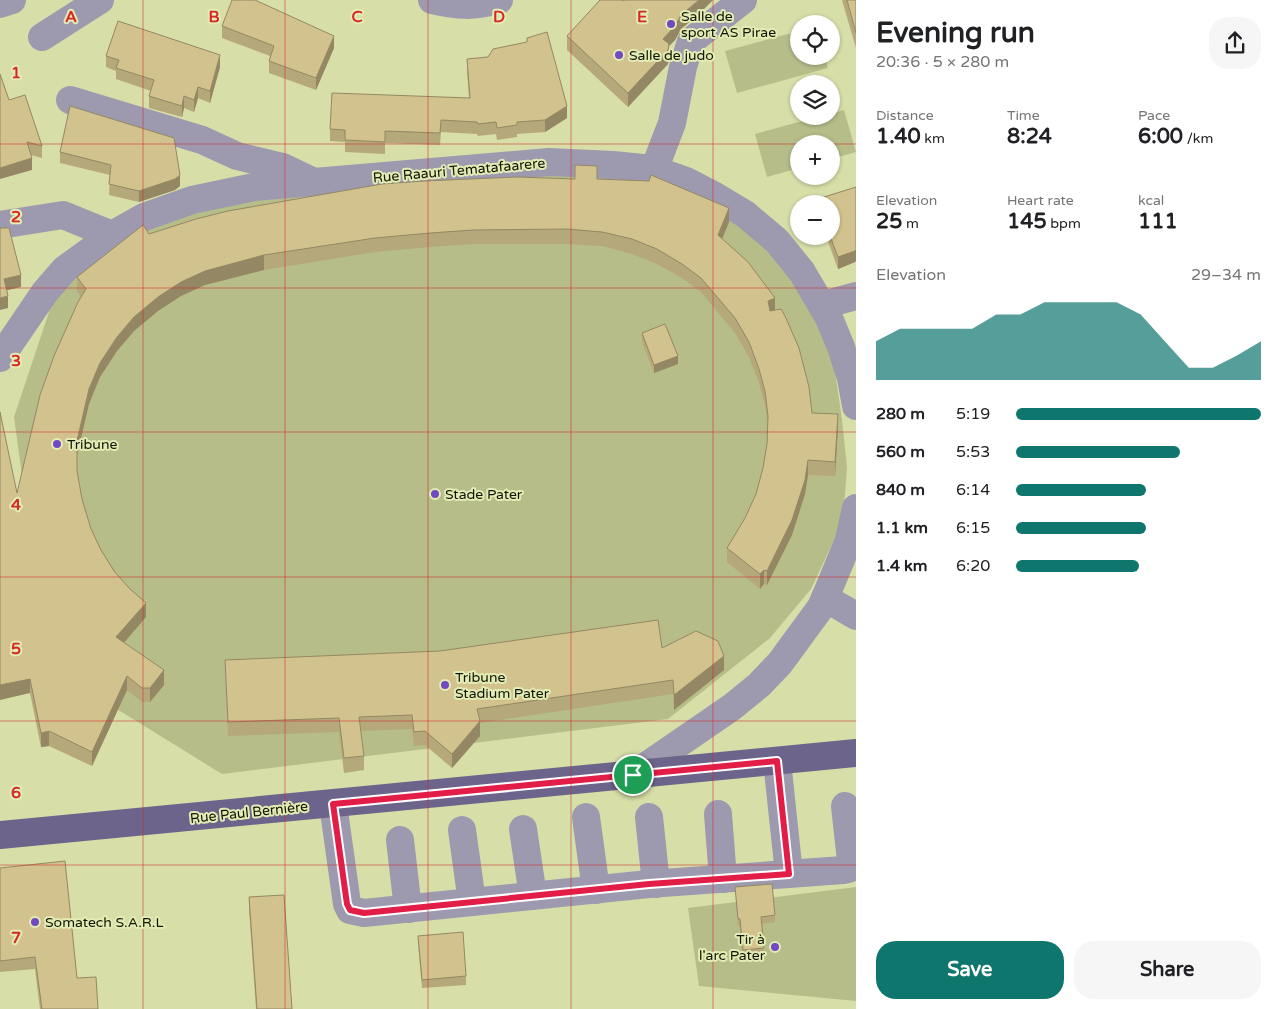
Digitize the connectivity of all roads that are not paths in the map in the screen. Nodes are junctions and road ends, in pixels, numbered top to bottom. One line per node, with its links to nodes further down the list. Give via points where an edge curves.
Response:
1 (12, 0): 6 (street)
2 (100, 0): 7 (street)
3 (432, 0): 4 (street, via 453,5 480,5)
4 (499, 0)
5 (743, 0): 9 (street, via 690,41 672,123)
6 (0, 4)
7 (42, 38)
8 (70, 100): 10 (street, via 202,140 237,156 283,167)
9 (654, 170): 10 (street, Rue Raauri Tematafaarere, via 549,162); 14 (street, Rue Raauri Tematafaarere, via 686,181 745,214 776,241 802,272)
10 (312, 182): 12 (street, Rue Raauri Tematafaarere, via 254,187 192,200 144,217)
11 (0, 225): 12 (street, via 63,215)
12 (112, 235): 15 (street, Rue Raauri Tematafaarere, via 66,270 45,292)
13 (856, 296): 14 (street)
14 (823, 306): 16 (street, Rue Raauri Tematafaarere, via 841,346)
15 (0, 358)
16 (856, 406)
17 (854, 525): 18 (street)
18 (825, 598): 19 (street); 22 (street, via 780,663 759,685)
19 (856, 616)
20 (856, 753): 21 (main road, Rue Paul Bernière)
21 (777, 761): 22 (main road, Rue Paul Bernière); 32 (street)
22 (633, 775): 23 (main road, Rue Paul Bernière)
23 (333, 804): 30 (main road, Rue Paul Bernière); 38 (street, via 350,910 364,913)
24 (845, 806): 32 (street, via 851,861 848,869)
25 (718, 814): 33 (street)
26 (586, 817): 35 (street)
27 (649, 817): 34 (street)
28 (523, 829): 36 (street)
29 (462, 830): 37 (street)
30 (0, 836)
31 (400, 840): 38 (street)
32 (789, 874): 33 (street)
33 (723, 879): 34 (street)
34 (656, 884): 35 (street)
35 (596, 890): 36 (street)
36 (533, 896): 37 (street)
37 (472, 902): 38 (street)
38 (408, 909)

